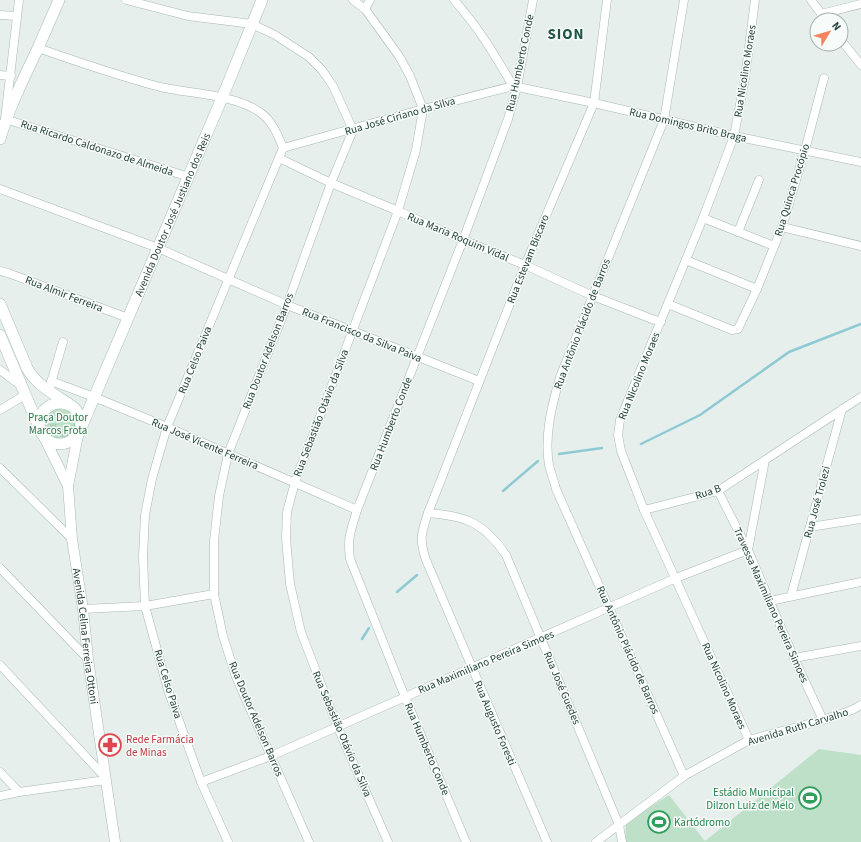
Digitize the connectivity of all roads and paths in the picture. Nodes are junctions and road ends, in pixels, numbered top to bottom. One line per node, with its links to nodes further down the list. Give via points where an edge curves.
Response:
1 (19, 0): 18 (street)
2 (59, 0): 20 (main road)
3 (126, 0): 19 (street, via 188,16)
4 (262, 0): 19 (main road, Avenida Doutor José Justiano dos Reis)
5 (353, 0): 14 (street)
6 (370, 0): 14 (street)
7 (454, 0): 26 (street, via 485,38)
8 (533, 0): 26 (street, Rua Humberto Conde)
9 (607, 0): 28 (street, Rua Estevam Biscaro)
10 (684, 0): 31 (street, Rua Antônio Plácido de Barros)
11 (755, 0): 33 (street, Rua Nicolino Moraes, via 745,78)
12 (811, 0): 15 (street)
13 (861, 4): 16 (street)
14 (365, 9): 29 (street, via 410,76)
15 (819, 12)
16 (838, 12)
17 (0, 15): 18 (street)
18 (17, 16): 24 (street)
19 (252, 24): 27 (main road, Avenida Doutor José Justiano dos Reis); 32 (street, via 276,35 310,57 333,86)
20 (38, 48): 27 (street, via 109,73 162,87); 30 (main road)
21 (849, 50): 22 (street)
22 (861, 65)
23 (0, 76): 24 (street)
24 (11, 76): 30 (street)
25 (824, 78): 36 (street, Rua Quinca Procópio)
26 (515, 86): 28 (street, Rua Domingos Brito Braga); 29 (street, Rua José Ciriano da Silva); 47 (street, Rua Humberto Conde, via 508,119)
27 (222, 98): 35 (street, via 247,105 261,113 276,131); 39 (main road, Avenida Doutor José Justiano dos Reis)
28 (594, 103): 31 (street, Rua Domingos Brito Braga); 52 (street, Rua Estevam Biscaro)
29 (423, 109): 32 (street, Rua José Ciriano da Silva); 43 (street, Rua Sebastião Otávio da Silva, via 416,150)
30 (5, 119): 34 (main road); 39 (street, Rua Ricardo Caldonazo de Almeida)
31 (664, 120): 33 (street, Rua Domingos Brito Braga); 56 (street, Rua Antônio Plácido de Barros)
32 (353, 130): 35 (street, Rua José Ciriano da Silva); 41 (street, Rua Doutor Adelson Barros)
33 (734, 136): 36 (street, Rua Domingos Brito Braga); 44 (street, Rua Nicolino Moraes)
34 (0, 139)
35 (283, 148): 37 (street, Rua Celso Paiva)
36 (805, 150): 38 (street, Rua Domingos Brito Braga); 45 (street, Rua Quinca Procópio)
37 (279, 158): 41 (street, Rua Maria Roquim Vidal); 54 (street, Rua Celso Paiva)
38 (861, 161)
39 (189, 177): 50 (main road, Avenida Doutor José Justiano dos Reis)
40 (759, 180): 46 (street)
41 (331, 183): 43 (street, Rua Maria Roquim Vidal); 59 (street, Rua Doutor Adelson Barros)
42 (0, 189): 50 (street, Rua Francisco da Silva Paiva)
43 (398, 211): 47 (street, Rua Maria Roquim Vidal); 62 (street, Rua Sebastião Otávio da Silva)
44 (703, 218): 46 (street); 51 (street, Rua Nicolino Moraes)
45 (782, 227): 48 (street, Rua Quinca Procópio); 49 (street)
46 (738, 232): 48 (street)
47 (463, 240): 52 (street, Rua Maria Roquim Vidal); 65 (street, Rua Humberto Conde)
48 (774, 246): 55 (street, Rua Quinca Procópio)
49 (861, 246)
50 (158, 248): 54 (street, Rua Francisco da Silva Paiva); 60 (main road, Avenida Doutor José Justiano dos Reis)
51 (686, 260): 55 (street); 58 (street, Rua Nicolino Moraes)
52 (525, 265): 56 (street, Rua Maria Roquim Vidal); 67 (street, Rua Estevam Biscaro)
53 (0, 271): 60 (street, Rua Almir Ferreira)
54 (228, 279): 59 (street, Rua Francisco da Silva Paiva); 75 (street, Rua Celso Paiva)
55 (757, 289): 58 (street, Rua Quinca Procópio, via 738,329 732,330)
56 (593, 296): 61 (street, Rua Maria Roquim Vidal); 98 (street, Rua Antônio Plácido de Barros, via 560,377 551,410 548,436 549,464 556,489)
57 (0, 304): 68 (main road, via 27,368 37,382)
58 (668, 304): 61 (street, Rua Nicolino Moraes)
59 (287, 305): 62 (street, Rua Francisco da Silva Paiva); 78 (street, Rua Doutor Adelson Barros)
60 (128, 318): 70 (main road, Avenida Doutor José Justiano dos Reis)
61 (661, 322): 85 (street, Rua Nicolino Moraes, via 620,420 618,435 621,451)
62 (352, 331): 65 (street, Rua Francisco da Silva Paiva); 81 (street, Rua Sebastião Otávio da Silva)
63 (0, 335): 69 (main road, Avenida Celina Ferreira Ottoni)
64 (64, 342): 68 (street)
65 (416, 357): 67 (street, Rua Francisco da Silva Paiva); 84 (street, Rua Humberto Conde)
66 (0, 370): 69 (street)
67 (479, 381): 86 (street, Rua Estevam Biscaro)
68 (50, 386): 70 (street, Rua José Vicente Ferreira); 72 (main road)
69 (23, 390): 74 (street); 77 (main road, Avenida Celina Ferreira Ottoni)
70 (94, 397): 75 (street, Rua José Vicente Ferreira); 76 (main road, Avenida Doutor José Justiano dos Reis)
71 (861, 397): 73 (street, Rua B)
72 (71, 405): 76 (main road, via 81,419); 77 (main road, via 62,402 52,404 44,410 40,418)
73 (842, 409): 79 (street, Rua B); 88 (street, Rua José Trolezi)
74 (0, 410)
75 (167, 427): 78 (street, Rua José Vicente Ferreira); 97 (street, Rua Celso Paiva, via 152,479 146,515 143,556)
76 (80, 431): 77 (main road, via 72,441 65,444 49,441); 82 (street, Avenida Doutor José Justiano dos Reis)
77 (41, 432): 82 (street, Avenida Celina Ferreira Ottoni)
78 (228, 454): 81 (street, Rua José Vicente Ferreira); 94 (street, Rua Doutor Adelson Barros, via 219,496 214,541)
79 (765, 460): 83 (street, Rua B); 90 (street)
80 (0, 468): 89 (street)
81 (295, 482): 84 (street, Rua José Vicente Ferreira); 109 (street, Rua Sebastião Otávio da Silva, via 287,512 286,538 290,584 301,632)
82 (68, 486): 89 (street, Avenida Celina Ferreira Ottoni)
83 (718, 491): 85 (street, Rua B); 90 (street, Travessa Maximiliano Pereira Simoes)
84 (357, 510): 106 (street, Rua Humberto Conde, via 348,544 350,559)
85 (644, 510): 92 (street, Rua Nicolino Moraes)
86 (428, 513): 100 (street, Rua José Guedes, via 463,518 482,528 495,539 506,556); 105 (street, Rua Augusto Foresti, via 421,534 422,546)
87 (861, 519): 88 (street)
88 (810, 527): 95 (street, Rua José Trolezi)
89 (72, 539): 99 (street, Avenida Celina Ferreira Ottoni)
90 (748, 550): 92 (street, Rua Maximiliano Pereira Simoes); 96 (street, Travessa Maximiliano Pereira Simoes)
91 (0, 568): 103 (street)
92 (676, 578): 98 (street, Rua Maximiliano Pereira Simoes); 110 (street, Rua Nicolino Moraes)
93 (861, 582): 95 (street)
94 (214, 594): 97 (street); 111 (street, Rua Doutor Adelson Barros, via 223,636 236,677)
95 (791, 596): 96 (street)
96 (770, 601): 102 (street, Travessa Maximiliano Pereira Simoes)
97 (145, 606): 99 (street); 115 (street, Rua Celso Paiva, via 168,690)
98 (609, 608): 100 (street, Rua Maximiliano Pereira Simoes); 113 (street, Rua Antônio Plácido de Barros)
99 (82, 609): 103 (street, Avenida Celina Ferreira Ottoni)
100 (541, 638): 105 (street, Rua Maximiliano Pereira Simoes); 118 (street, Rua José Guedes)
101 (861, 646): 102 (street)
102 (794, 658): 108 (street, Travessa Maximiliano Pereira Simoes)
103 (88, 659): 114 (street, Avenida Celina Ferreira Ottoni)
104 (0, 665): 114 (street)
105 (472, 668): 106 (street, Rua Maximiliano Pereira Simoes); 124 (street, Rua Augusto Foresti)
106 (405, 697): 109 (street, Rua Maximiliano Pereira Simoes); 123 (street, Rua Humberto Conde)
107 (861, 705): 108 (street, Avenida Ruth Carvalho)
108 (823, 720): 110 (street, Avenida Ruth Carvalho)
109 (338, 728): 111 (street, Rua Maximiliano Pereira Simoes); 122 (street, Rua Sebastião Otávio da Silva)
110 (749, 740): 113 (street, Avenida Ruth Carvalho)
111 (271, 756): 115 (street, Rua Maximiliano Pereira Simoes); 121 (street, Rua Doutor Adelson Barros)
112 (0, 772): 116 (street)
113 (684, 776): 118 (street, Avenida Ruth Carvalho)
114 (105, 779): 116 (street); 119 (street, Avenida Celina Ferreira Ottoni)
115 (201, 782): 120 (street, Rua Celso Paiva)
116 (19, 792): 117 (street)
117 (0, 796)
118 (619, 825): 125 (street, Avenida Ruth Carvalho); 126 (street, Rua José Guedes)
119 (115, 842)
120 (228, 842)
121 (309, 842)
122 (388, 842)
123 (466, 842)
124 (547, 842)
125 (596, 842)
126 (622, 842)

